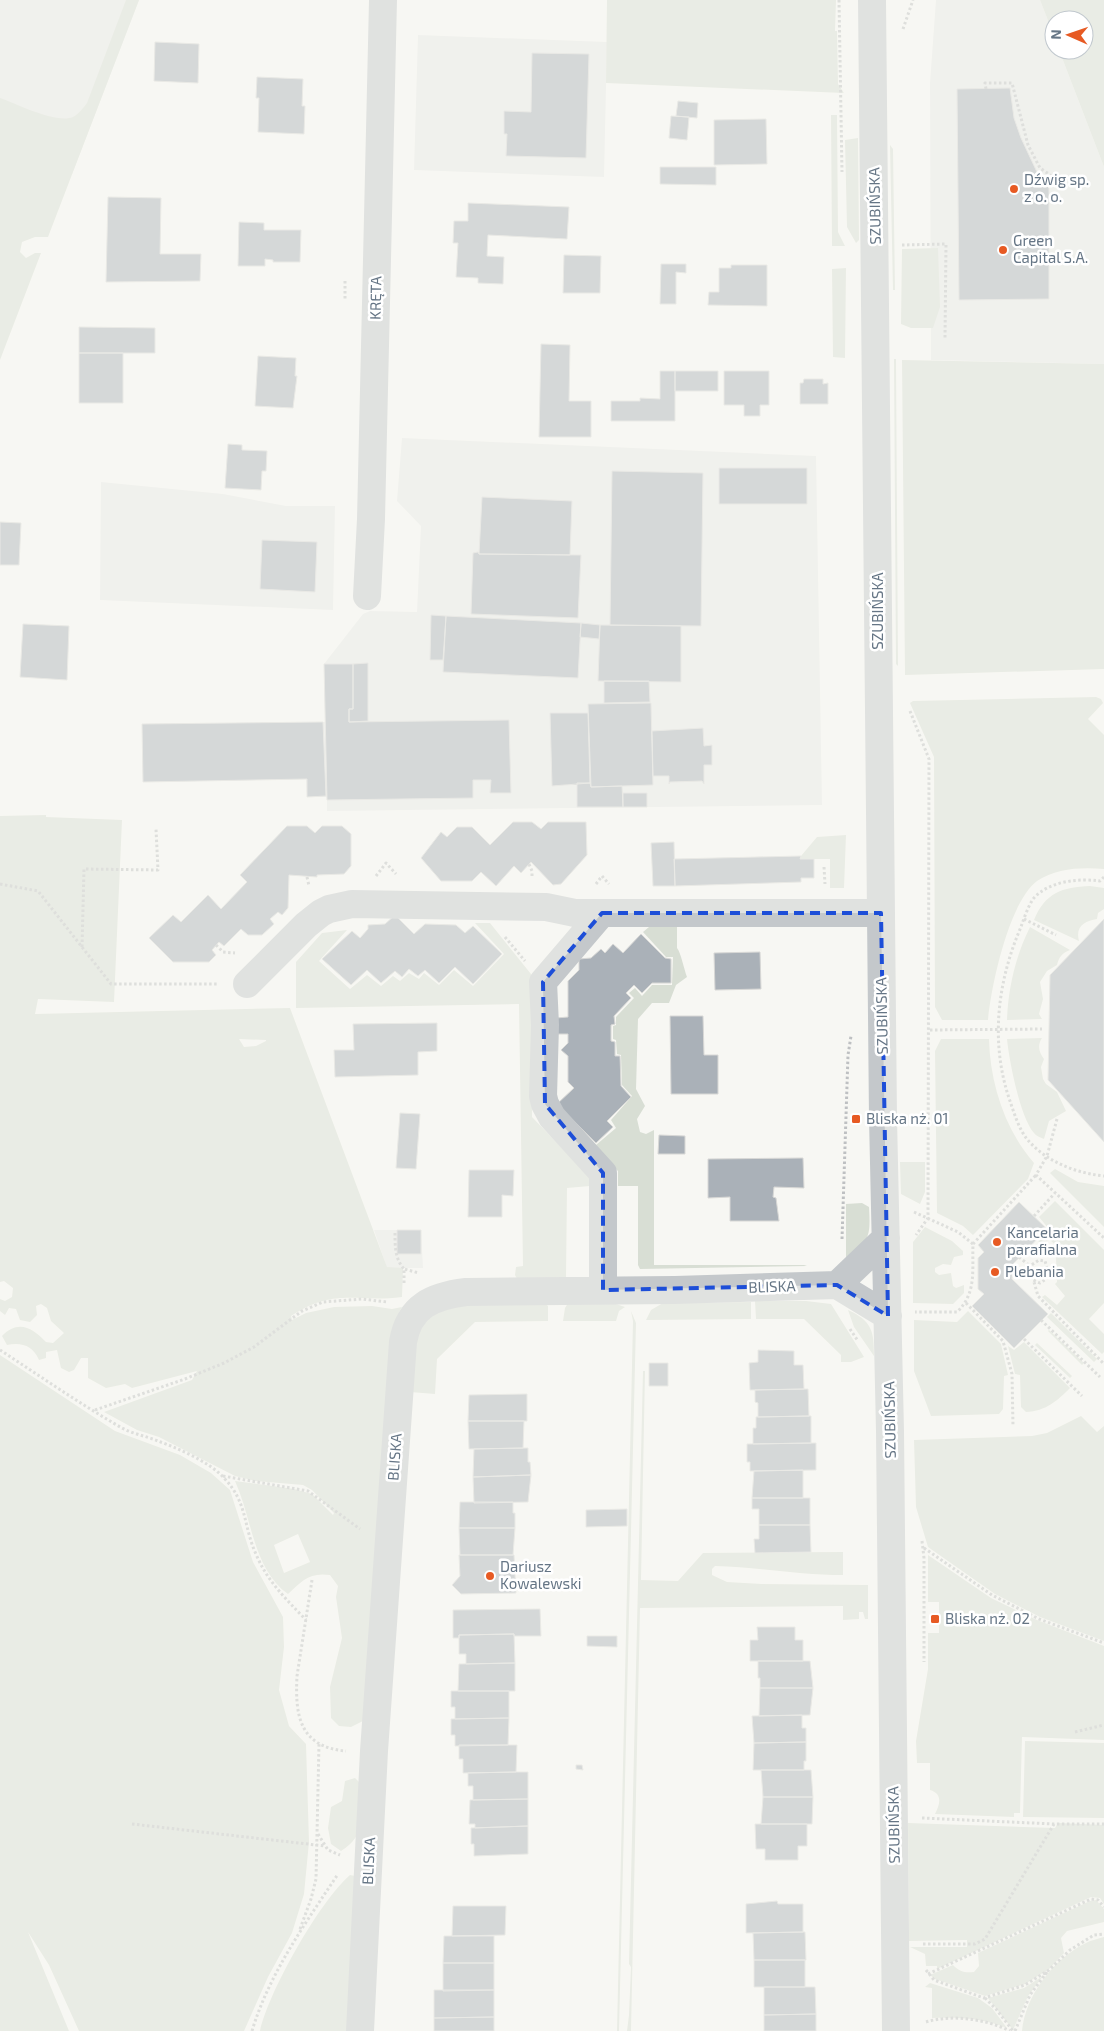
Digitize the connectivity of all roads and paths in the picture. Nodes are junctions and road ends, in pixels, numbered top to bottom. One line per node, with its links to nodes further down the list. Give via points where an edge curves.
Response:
1 (383, 0): 7 (street, KRĘTA)
2 (872, 0): 13 (street, SZUBIŃSKA)
3 (986, 88): 4 (path, via 985,83 1012,83 1028,145 1040,168)
4 (1056, 179)
5 (896, 245): 6 (path, via 946,244)
6 (945, 338)
7 (367, 596)
8 (156, 829): 16 (path, via 158,870 84,869)
9 (1104, 877): 10 (path)
10 (1102, 882): 14 (path, via 1084,878 1048,888 1034,899)
11 (0, 884): 16 (path, via 38,890)
12 (602, 913): 13 (street); 17 (street, via 575,913 546,907 339,906 321,913 306,925); 37 (street, via 543,982 543,1096 549,1113 603,1173)
13 (881, 913): 29 (street, SZUBIŃSKA)
14 (1024, 919): 15 (path); 20 (path, via 1004,973)
15 (1056, 935)
16 (82, 948): 17 (path, via 111,984)
17 (248, 984)
18 (1042, 1029): 20 (path)
19 (930, 1030): 20 (path)
20 (998, 1030): 22 (path, via 999,1061 1013,1113 1027,1139)
21 (1057, 1119): 22 (path)
22 (1047, 1156): 23 (path); 24 (path, via 1071,1170)
23 (1036, 1175): 25 (path); 31 (path)
24 (1104, 1176)
25 (1056, 1193): 27 (path); 30 (path)
26 (907, 1209): 31 (path, via 958,1232)
27 (1034, 1216)
28 (395, 1233): 34 (path, via 396,1256)
29 (886, 1238): 36 (street); 40 (street, SZUBIŃSKA)
30 (1104, 1238)
31 (972, 1244): 38 (path, via 971,1292)
32 (1020, 1257): 33 (path)
33 (1030, 1266): 35 (path, via 1029,1276); 35 (path, via 1040,1260 1045,1261 1048,1271 1046,1279)
34 (404, 1269)
35 (1034, 1282): 44 (path, via 1038,1296)
36 (838, 1286): 37 (street, BLISKA); 40 (street)
37 (603, 1290): 39 (street, BLISKA, via 466,1292 443,1296)
38 (966, 1303): 40 (path, via 956,1312); 48 (path, via 1003,1340 1012,1374)
39 (423, 1305): 47 (path, via 362,1299 323,1302 302,1311 254,1347 224,1363); 51 (street, BLISKA, via 407,1326 403,1342)
40 (899, 1314): 59 (street, SZUBIŃSKA)
41 (1041, 1320): 45 (path)
42 (1024, 1338): 46 (path)
43 (0, 1350): 47 (path)
44 (1104, 1364)
45 (1100, 1376)
46 (1082, 1396)
47 (94, 1410): 49 (path, via 124,1428 186,1453)
48 (1012, 1426)
49 (222, 1476): 51 (path, via 308,1491); 53 (path, via 242,1503 254,1552 271,1584)
50 (924, 1548): 54 (path, via 992,1596 1039,1619)
51 (388, 1550): 58 (street, BLISKA)
52 (312, 1580): 53 (path)
53 (306, 1620): 57 (path, via 297,1676 297,1707 303,1730)
54 (1104, 1643)
55 (1104, 1725): 56 (path)
56 (1076, 1732)
57 (319, 1744): 58 (path, via 343,1751); 63 (path)
58 (374, 1751): 78 (street, BLISKA)
59 (894, 1817): 61 (path); 71 (street, SZUBIŃSKA)
60 (132, 1824): 64 (path)
61 (1054, 1824): 62 (path); 71 (path, via 984,1939 975,1944)
62 (1104, 1824)
63 (318, 1834): 64 (path); 65 (path)
64 (317, 1845): 65 (path); 70 (path, via 316,1879)
65 (325, 1846): 66 (path)
66 (343, 1856)
67 (338, 1873): 70 (path)
68 (1104, 1907): 74 (path, via 1098,1900 1091,1899)
69 (1104, 1934): 73 (path, via 1094,1935 1070,1950)
70 (297, 1937): 77 (path, via 261,2003)
71 (895, 1944): 75 (street, SZUBIŃSKA)
72 (923, 1967): 74 (path)
73 (1049, 1970): 76 (path, via 1025,1985); 80 (path, via 1030,1995)
74 (928, 1974): 75 (path); 76 (path, via 934,1980)
75 (895, 1989): 79 (street, SZUBIŃSKA)
76 (984, 1998): 80 (path)
77 (252, 2031)
78 (360, 2031)
79 (896, 2031): 80 (path, via 934,2019 965,2019 996,2024)
80 (1013, 2031)

